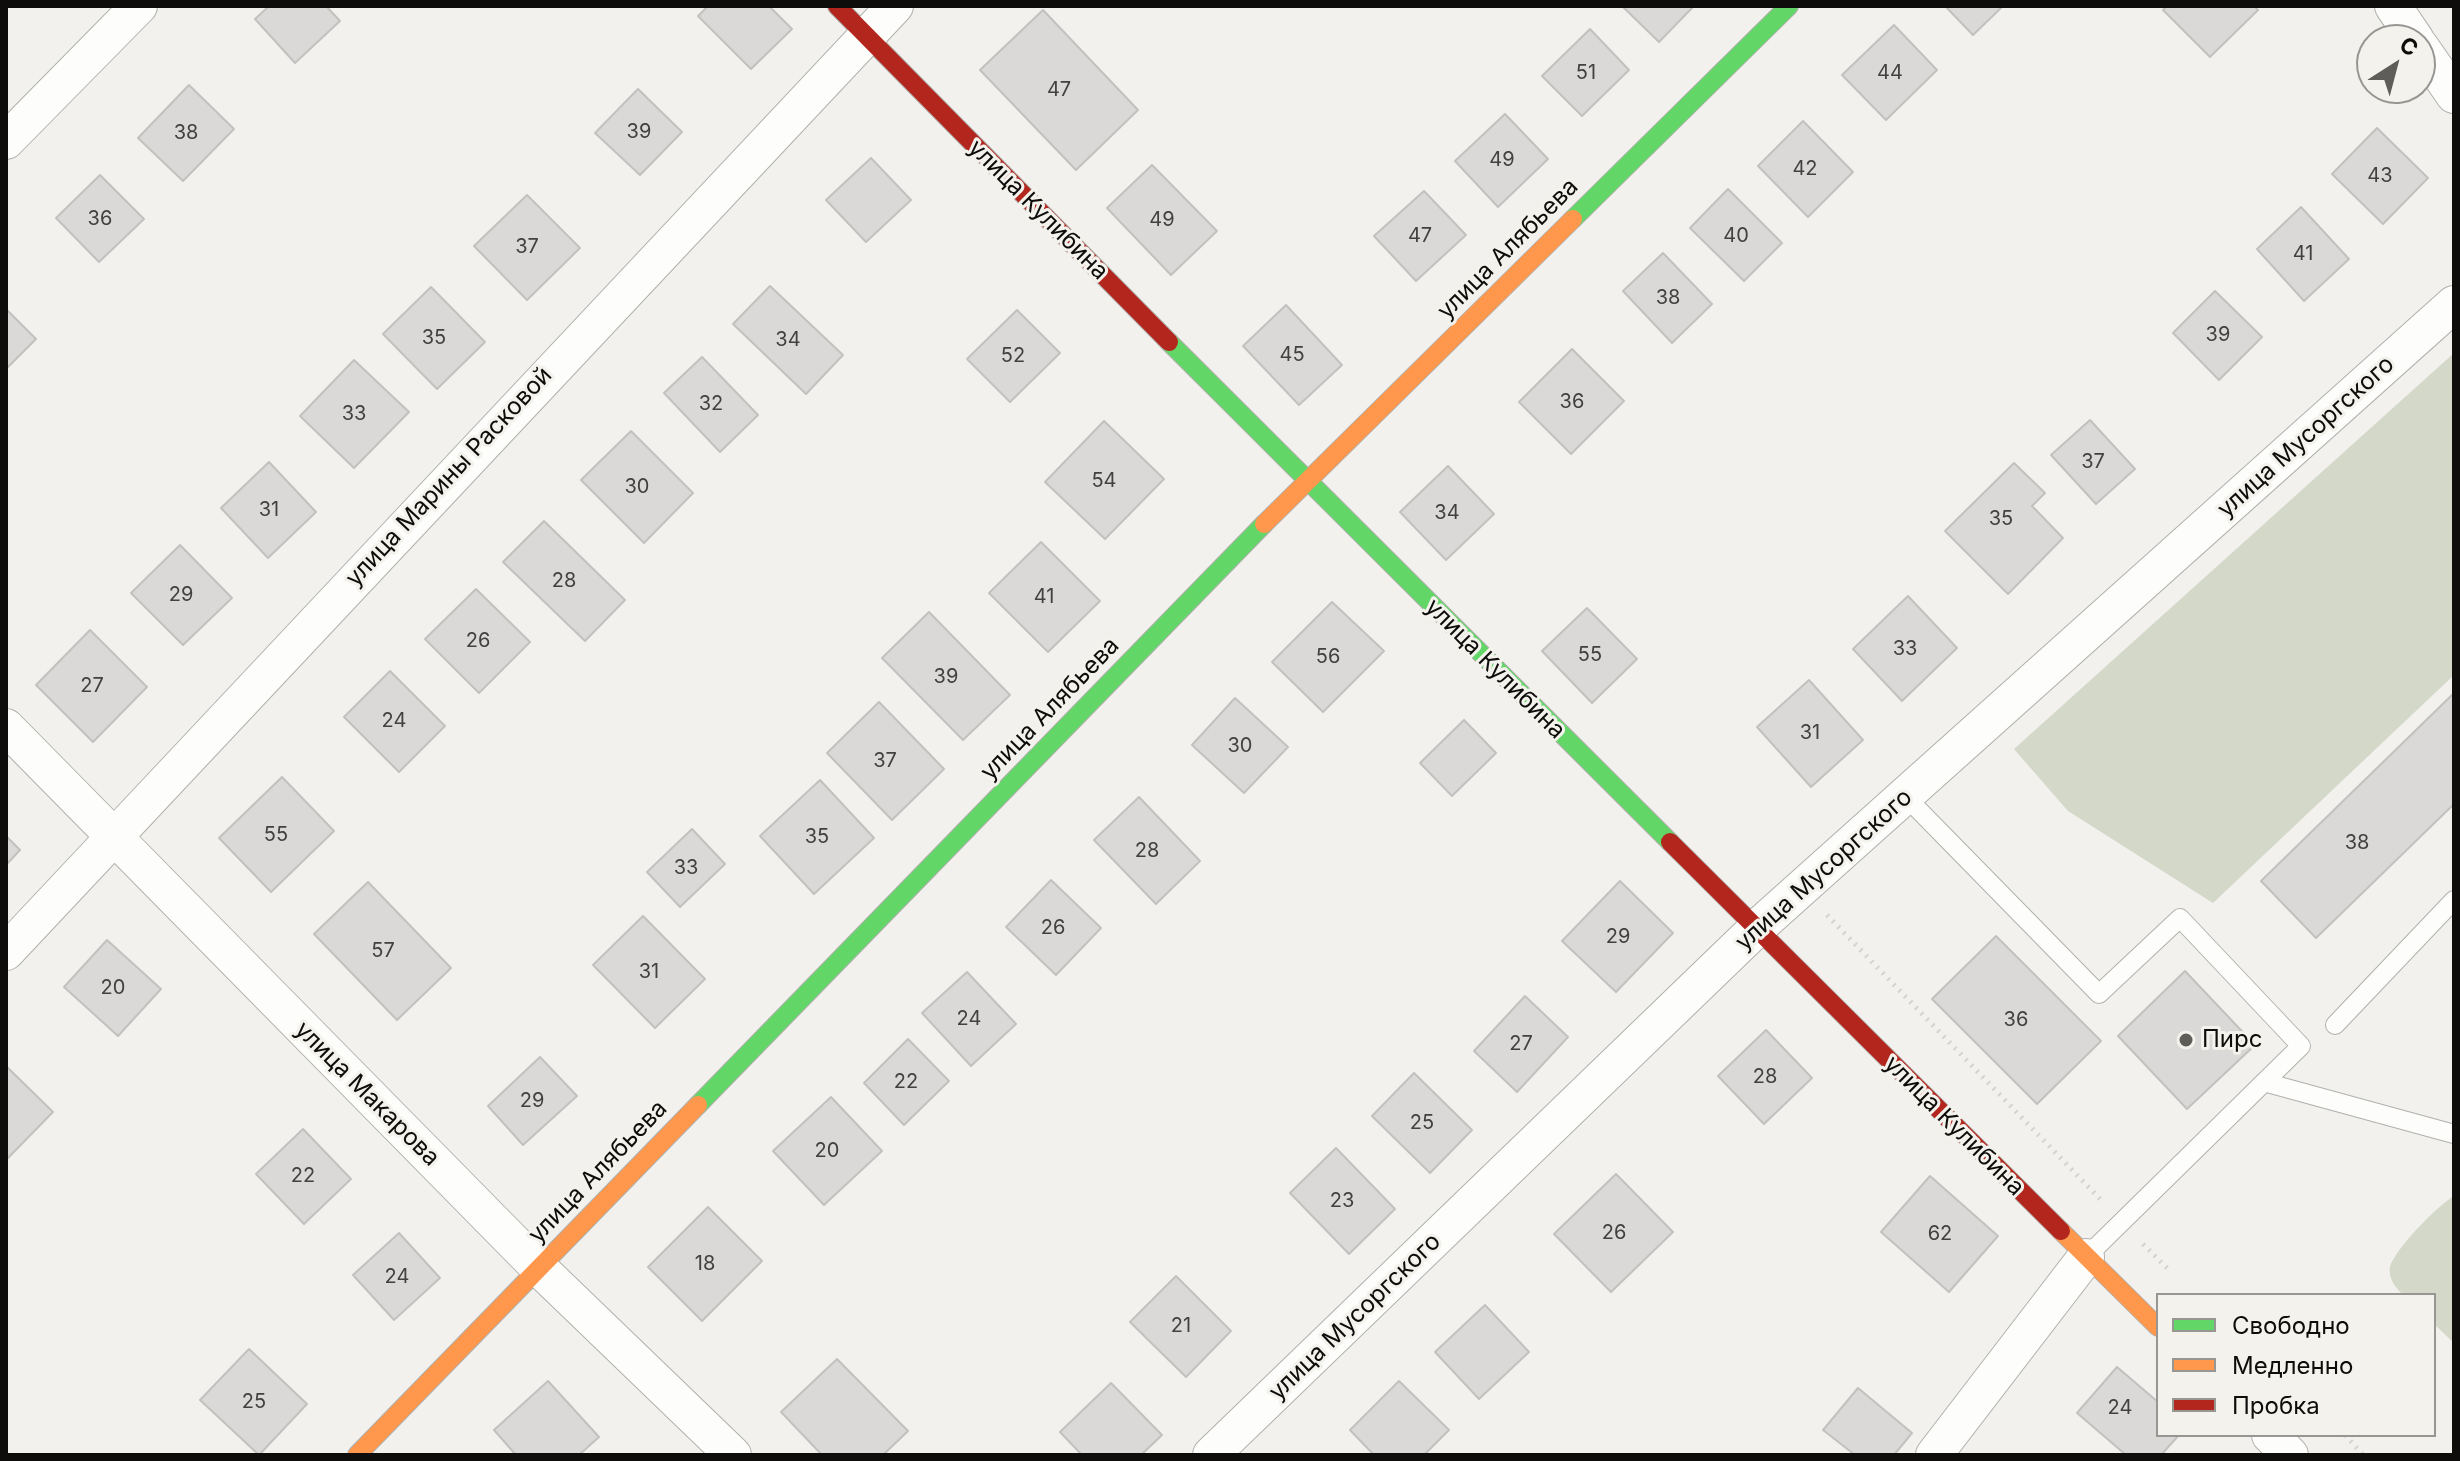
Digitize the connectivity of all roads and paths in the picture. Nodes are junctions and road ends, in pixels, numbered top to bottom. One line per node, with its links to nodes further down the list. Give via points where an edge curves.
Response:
1 (139, 6): 10 (street)
2 (837, 6): 7 (street, улица Кулибина)
3 (895, 6): 7 (street, улица Марины Расковой)
4 (1789, 6): 12 (street, улица Алябьева)
5 (2393, 6): 6 (street)
6 (2405, 24)
7 (865, 35): 12 (street, улица Кулибина); 15 (street, улица Марины Расковой)
8 (2436, 69): 9 (street)
9 (2454, 95)
10 (6, 141)
11 (2454, 304): 14 (street, улица Мусоргского)
12 (1306, 481): 17 (street, улица Кулибина); 23 (street, улица Алябьева)
13 (6, 727): 15 (street, улица Макарова)
14 (1905, 796): 17 (street, улица Мусоргского); 20 (lane, via 2099,994 2180,918 2301,1046)
15 (112, 835): 18 (street, улица Марины Расковой); 23 (street, улица Макарова)
16 (2454, 900): 19 (lane)
17 (1757, 928): 22 (street, улица Кулибина); 29 (street, улица Мусоргского)
18 (6, 952)
19 (2335, 1025)
20 (2264, 1082): 21 (lane); 22 (lane)
21 (2454, 1134)
22 (2086, 1257): 24 (street, улица Кулибина); 30 (street)
23 (538, 1267): 27 (street, улица Алябьева); 28 (street, улица Макарова)
24 (2156, 1325)
25 (2272, 1437): 31 (street)
26 (2347, 1437): 32 (path)
27 (357, 1455)
28 (733, 1455)
29 (1211, 1455)
30 (1934, 1455)
31 (2290, 1455)
32 (2363, 1455)

